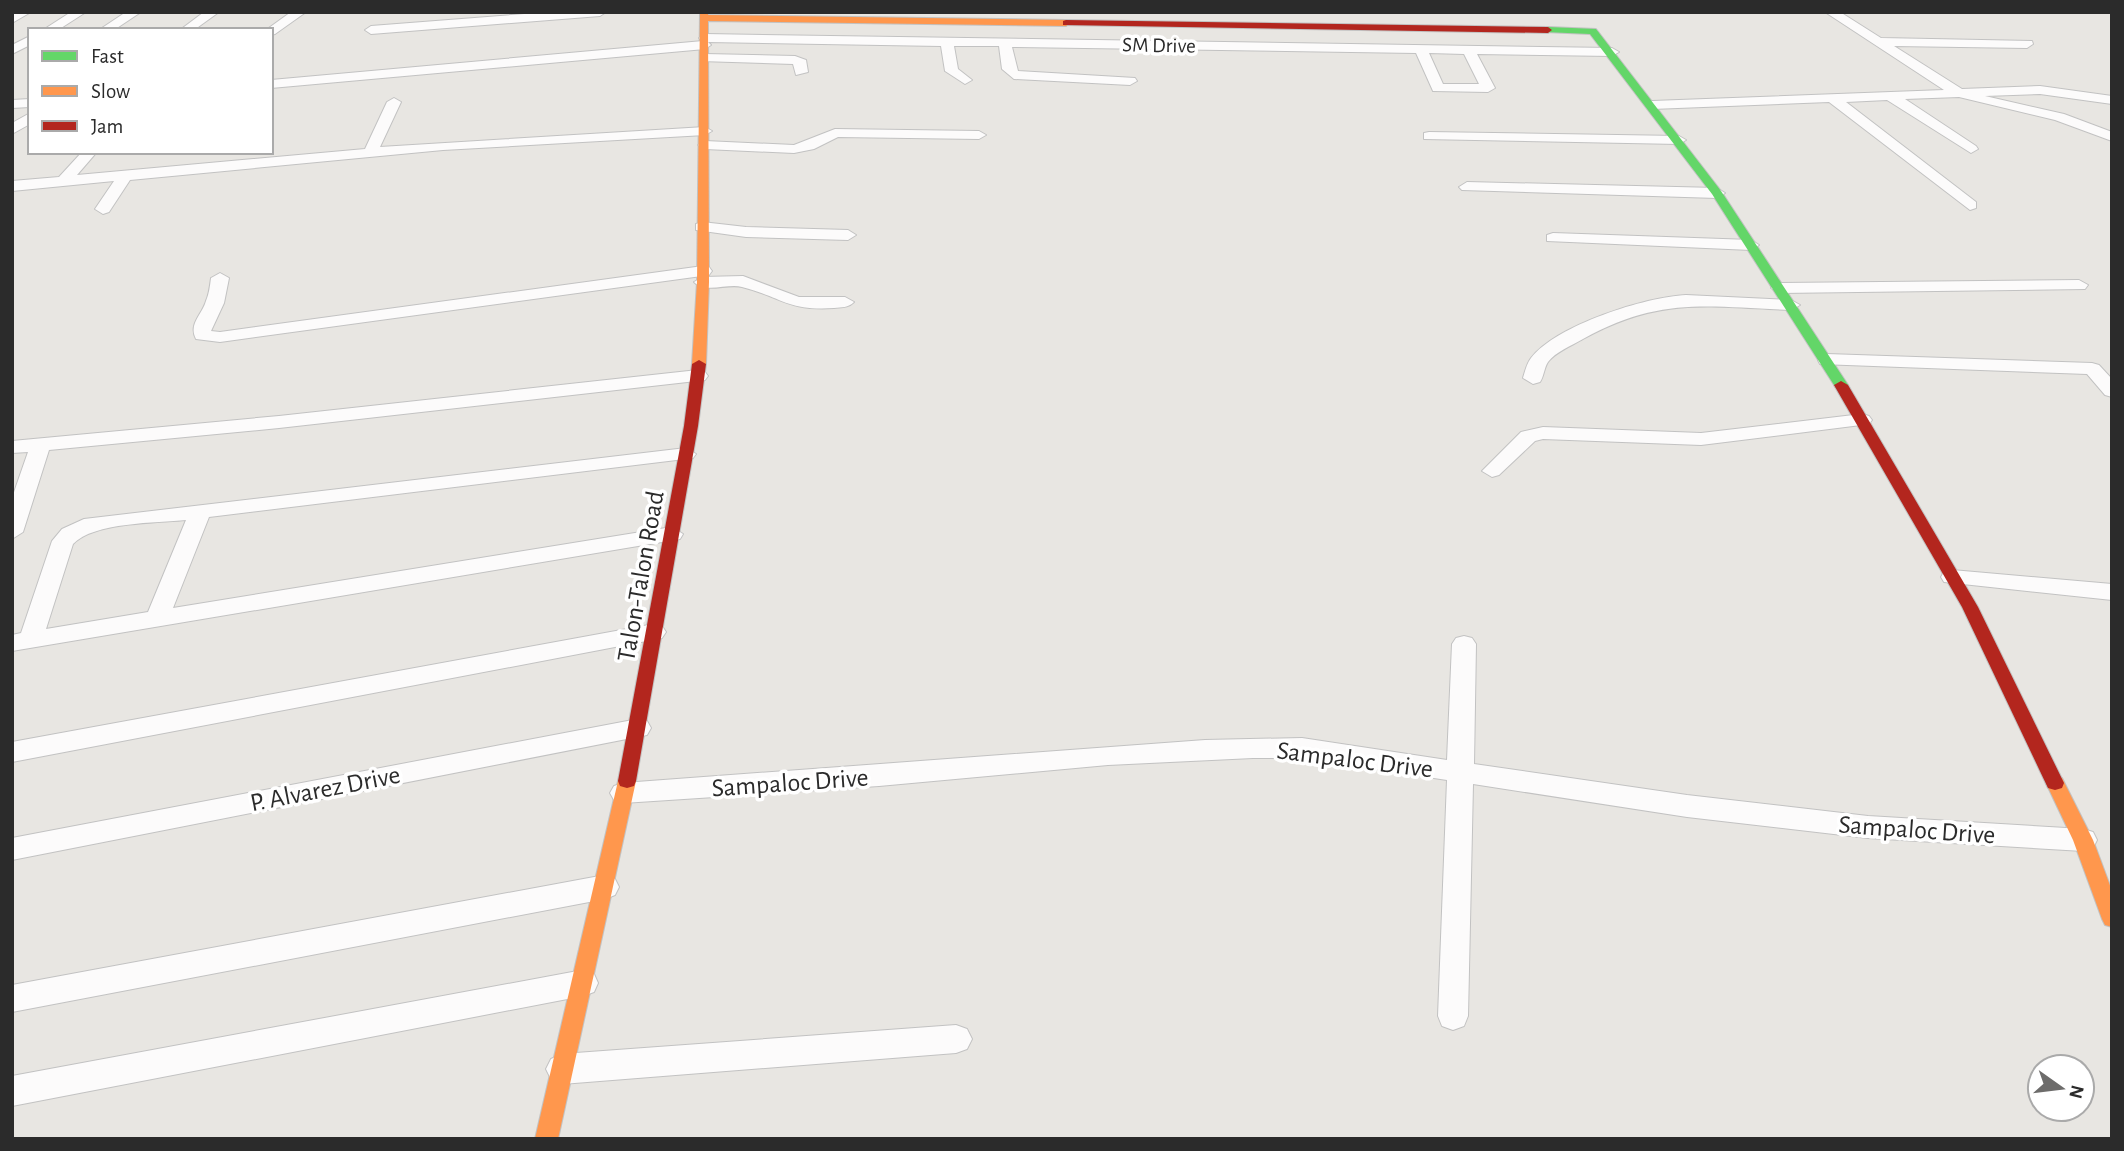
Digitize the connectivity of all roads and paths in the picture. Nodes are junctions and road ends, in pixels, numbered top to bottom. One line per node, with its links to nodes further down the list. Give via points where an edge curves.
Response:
1 (24, 12): 9 (street)
2 (80, 12): 10 (street)
3 (135, 12): 11 (street)
4 (213, 12): 12 (street)
5 (300, 12): 13 (street)
6 (600, 12): 14 (street)
7 (1831, 12): 17 (street)
8 (704, 15): 20 (street, Talon-Talon Road); 24 (street, via 1589,29)
9 (12, 19)
10 (52, 28)
11 (108, 28)
12 (188, 28)
13 (273, 30)
14 (371, 30)
15 (28, 41): 22 (street)
16 (947, 42): 18 (street, SM Drive); 20 (street, SM Drive); 26 (street, via 953,71)
17 (1879, 42): 19 (street); 29 (street)
18 (1005, 43): 21 (street, SM Drive); 27 (street, via 1014,75)
19 (2026, 44)
20 (705, 47): 25 (street, via 795,60 801,63); 28 (street); 40 (street, Talon-Talon Road)
21 (1421, 49): 23 (street, SM Drive); 23 (street, via 1438,88 1488,88)
22 (12, 50)
23 (1469, 50): 24 (street, SM Drive)
24 (1612, 52): 34 (street)
25 (801, 72)
26 (965, 80)
27 (1130, 81)
28 (273, 84)
29 (1959, 93): 30 (street); 32 (street, via 2040,90); 39 (street, via 2059,117)
30 (1890, 96): 31 (street); 42 (street)
31 (1831, 97): 34 (street); 50 (street)
32 (2112, 100)
33 (394, 102): 43 (street)
34 (1652, 105): 41 (street)
35 (28, 118): 36 (street)
36 (12, 130)
37 (979, 135): 40 (street, via 835,133 794,149)
38 (1429, 136): 41 (street)
39 (2112, 137)
40 (705, 138): 43 (street); 52 (street, Talon-Talon Road)
41 (1679, 140): 49 (street)
42 (1971, 149)
43 (371, 151): 45 (street)
44 (88, 154): 46 (street)
45 (126, 174): 46 (street); 51 (street)
46 (65, 180): 47 (street)
47 (12, 186)
48 (1467, 187): 49 (street)
49 (1717, 193): 55 (street)
50 (1970, 205)
51 (103, 209)
52 (702, 227): 53 (street); 56 (street, Talon-Talon Road)
53 (848, 235)
54 (1553, 238): 55 (street)
55 (1751, 245): 59 (street)
56 (703, 277): 57 (street, via 220,338 202,335 202,325 215,303); 60 (street, via 743,281 795,302); 63 (street, Talon-Talon Road)
57 (220, 278)
58 (2079, 285): 59 (street)
59 (1780, 288): 61 (street)
60 (845, 302)
61 (1791, 305): 62 (street); 64 (street, via 1675,301 1640,307 1547,353 1538,361)
62 (1827, 360): 65 (street, via 2092,369); 66 (street)
63 (698, 376): 67 (street); 69 (street, Talon-Talon Road)
64 (1533, 378)
65 (2112, 391)
66 (1862, 420): 70 (street, via 1825,420 1690,439 1543,433 1521,441); 74 (street)
67 (40, 445): 68 (street); 72 (street)
68 (12, 447)
69 (686, 454): 71 (street); 73 (street, Talon-Talon Road)
70 (1492, 471)
71 (200, 512): 76 (street); 78 (street, via 92,524 70,534)
72 (12, 532)
73 (672, 534): 76 (street); 77 (street, Talon-Talon Road)
74 (1952, 577): 75 (street); 84 (street, via 2020,704)
75 (2112, 592)
76 (157, 620): 78 (street)
77 (654, 632): 80 (street, Talon-Talon Road); 81 (street)
78 (21, 641)
79 (1464, 645): 82 (street)
80 (638, 728): 83 (street, Talon-Talon Road); 85 (street, P. Alvarez Drive)
81 (12, 752)
82 (1460, 773): 83 (street, Sampaloc Drive, via 1302,748 1242,747); 84 (street, Sampaloc Drive, via 1868,827); 91 (street)
83 (624, 793): 87 (street, Talon-Talon Road)
84 (2083, 840): 86 (street)
85 (12, 849)
86 (2103, 876): 88 (street)
87 (605, 887): 89 (street, Talon-Talon Road); 90 (street)
88 (2112, 919)
89 (583, 982): 93 (street, Talon-Talon Road); 94 (street)
90 (12, 999)
91 (1453, 1016)
92 (956, 1039): 93 (street)
93 (562, 1069): 95 (street, Talon-Talon Road)
94 (12, 1091)
95 (546, 1139)

